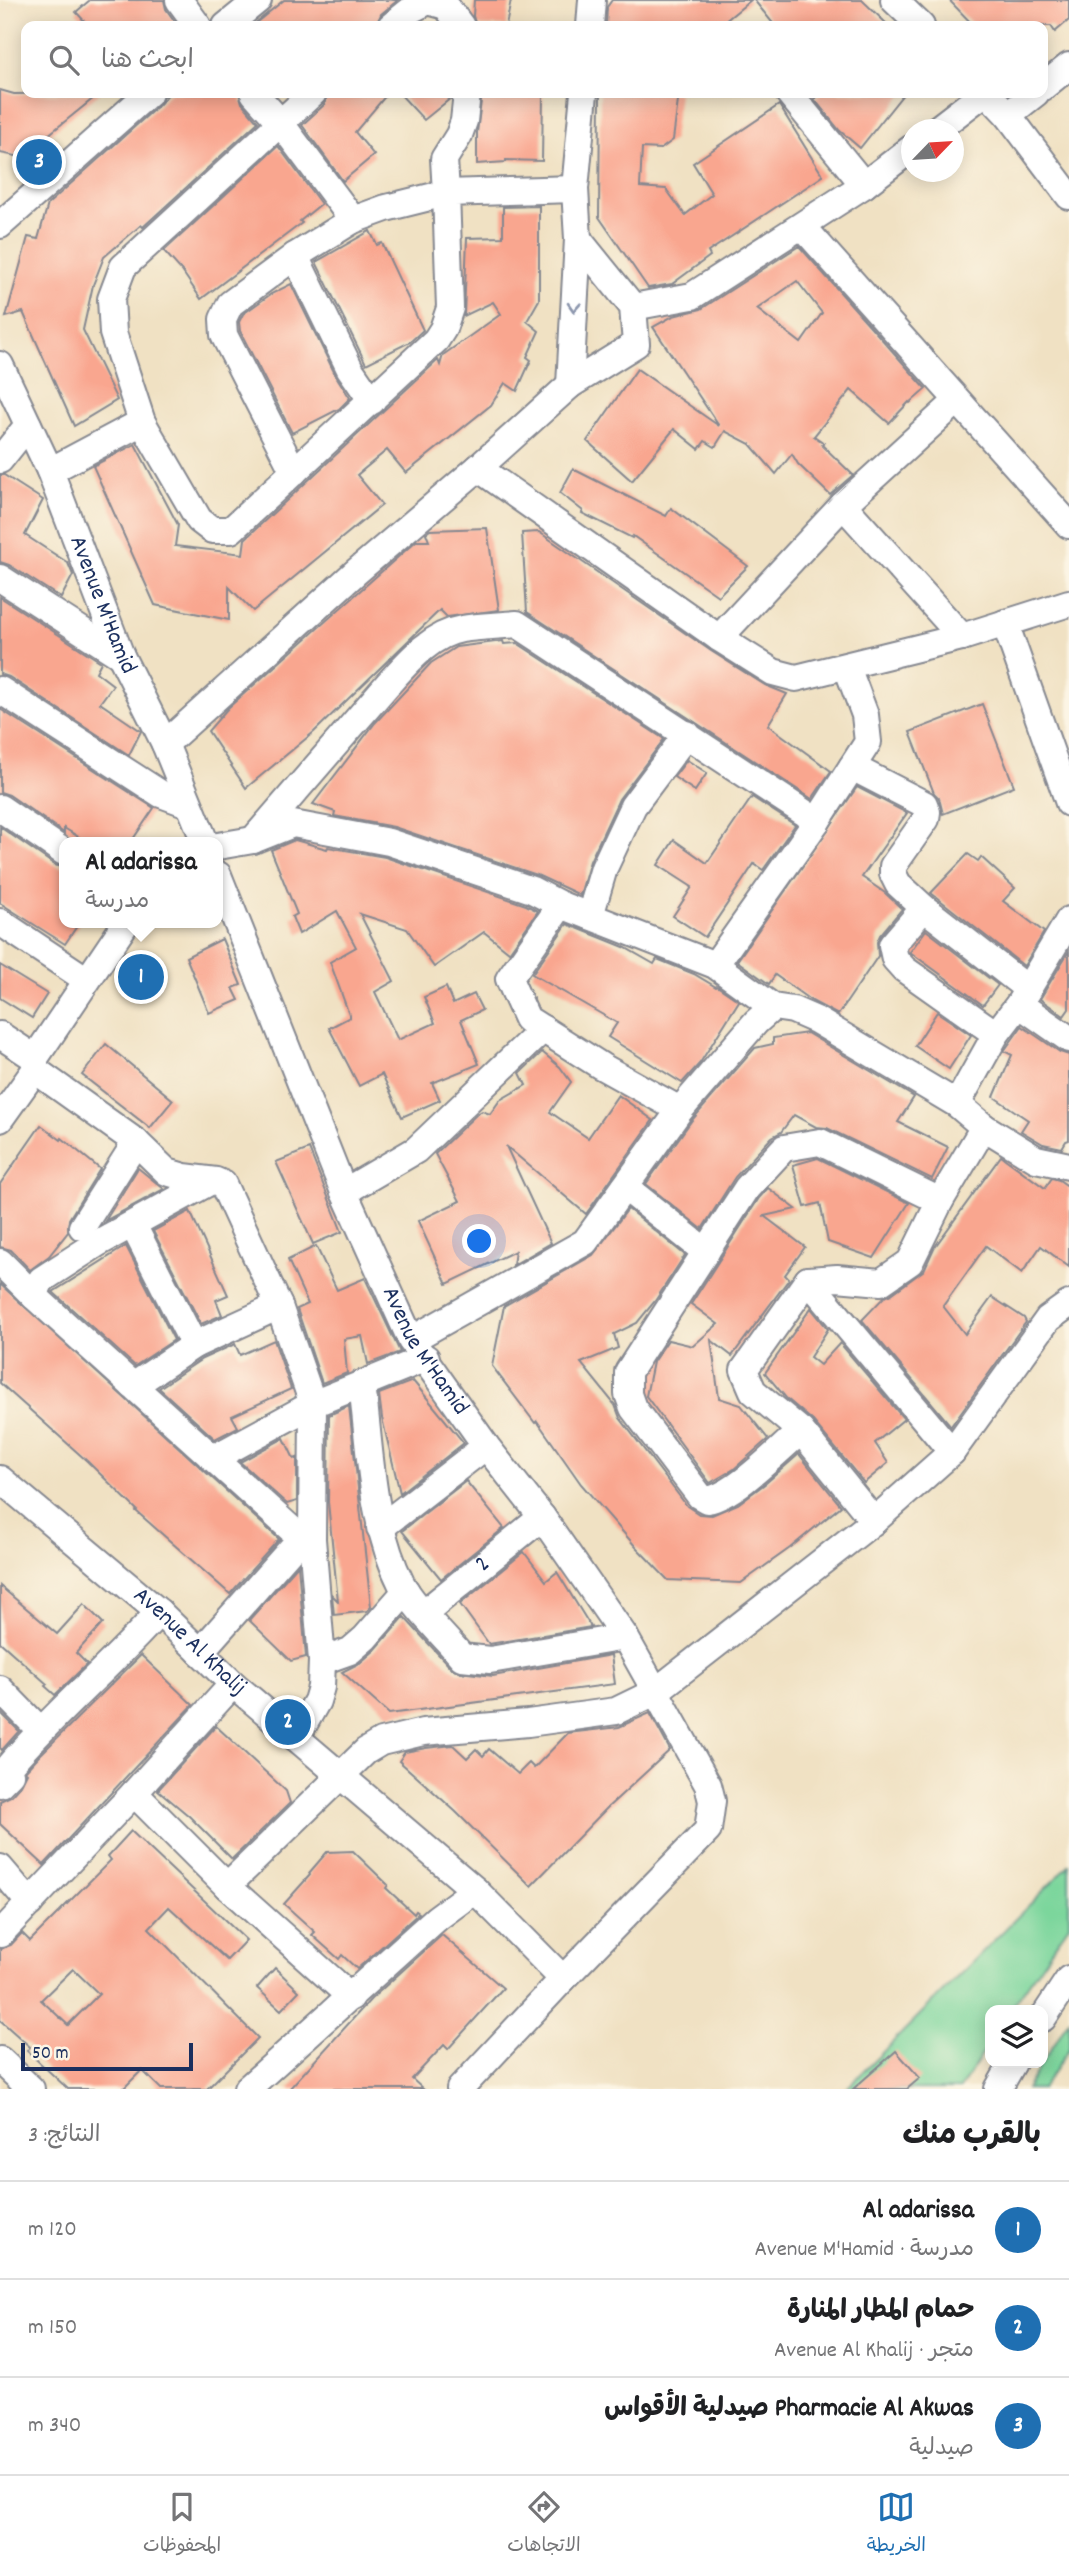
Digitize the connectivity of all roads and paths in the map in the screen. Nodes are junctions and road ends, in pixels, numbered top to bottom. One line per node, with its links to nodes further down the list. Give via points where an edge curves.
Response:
1 (179, 0): 5 (street)
2 (258, 0): 6 (street)
3 (592, 0): 9 (street)
4 (894, 0): 10 (street)
5 (194, 21)
6 (232, 21)
7 (397, 21): 8 (street, via 428,1 446,6)
8 (457, 21)
9 (590, 21)
10 (916, 21)
11 (1069, 66): 12 (street)
12 (1048, 83)
13 (143, 98): 31 (street)
14 (258, 98): 24 (street)
15 (307, 98): 24 (street)
16 (466, 98): 28 (street, via 460,135 444,159)
17 (584, 98): 27 (street)
18 (793, 98): 26 (street)
19 (979, 98): 23 (street)
20 (991, 98): 22 (street)
21 (1029, 98): 22 (street)
22 (1008, 115): 29 (street)
23 (951, 119)
24 (279, 121): 30 (street); 40 (street, via 123,267 115,283 113,333)
25 (901, 156): 26 (street)
26 (864, 185): 32 (street)
27 (575, 189): 28 (street); 33 (street)
28 (446, 193): 30 (street); 38 (street, via 448,317 436,340)
29 (1069, 196)
30 (353, 220): 34 (street)
31 (0, 225)
32 (802, 226): 35 (street, via 692,296); 39 (street)
33 (578, 239): 35 (street); 37 (street, one-way to 37)
34 (295, 256): 38 (street, via 350,369); 45 (street, via 230,304 222,327)
35 (633, 307): 37 (street, via 636,344)
36 (0, 365): 41 (street, Avenue M'Hamid)
37 (570, 385): 43 (street)
38 (372, 401): 45 (street)
39 (957, 401): 46 (street); 47 (street)
40 (142, 422): 44 (street); 45 (street, via 199,520 212,530 231,530)
41 (28, 425): 42 (street); 44 (street, Avenue M'Hamid)
42 (0, 460)
43 (478, 468): 52 (street); 57 (street)
44 (50, 471): 53 (street, Avenue M'Hamid)
45 (294, 472)
46 (843, 505): 51 (street); 52 (street)
47 (1069, 525)
48 (0, 578): 53 (street)
49 (1069, 603): 50 (street)
50 (1006, 623): 51 (street); 59 (street)
51 (962, 637): 54 (street)
52 (719, 638): 54 (street, via 773,671 796,678)
53 (121, 656): 57 (street, Avenue M'Hamid)
54 (846, 667): 58 (street, via 868,728 868,742)
55 (0, 690): 62 (street, via 162,794)
56 (687, 734): 61 (street); 63 (street, via 517,624 459,629 435,639 410,660); 69 (street, via 633,806 604,868)
57 (165, 744): 62 (street, Avenue M'Hamid)
58 (852, 767): 61 (street); 68 (street, via 923,804 926,819 892,866 898,884)
59 (1069, 803)
60 (0, 808): 65 (street)
61 (817, 821): 73 (street)
62 (194, 828)
63 (253, 840): 64 (street); 67 (street, via 293,824 389,842 531,890)
64 (223, 845)
65 (59, 849)
66 (223, 888): 90 (street, Avenue M'Hamid)
67 (561, 905): 69 (street); 77 (street, via 509,979 527,1019)
68 (925, 908): 75 (street); 78 (street, via 892,945 895,959)
69 (590, 916): 73 (street)
70 (1069, 920): 75 (street)
71 (0, 922): 74 (street)
72 (123, 928): 74 (street)
73 (715, 965): 76 (street)
74 (87, 980): 81 (street)
75 (1024, 996): 78 (street); 80 (street)
76 (773, 1007): 82 (street, via 816,1020); 83 (street)
77 (543, 1029): 83 (street); 90 (street, via 416,1150)
78 (996, 1034): 82 (street)
79 (0, 1035): 81 (street)
80 (1069, 1039)
81 (35, 1064): 84 (street); 86 (street)
82 (957, 1104): 85 (street)
83 (680, 1110): 89 (street)
84 (0, 1119)
85 (984, 1127): 87 (street, via 1036,1158); 91 (street)
86 (136, 1142): 88 (street, via 167,1172); 93 (street)
87 (1069, 1166)
88 (212, 1181): 92 (street); 99 (street, via 223,1184 231,1196)
89 (625, 1187): 94 (street); 101 (street, via 585,1242)
90 (344, 1192): 101 (street, Avenue M'Hamid)
91 (940, 1201): 94 (street, via 820,1142 784,1148 747,1188); 96 (street, via 910,1262 881,1282)
92 (133, 1225): 93 (street); 100 (street)
93 (90, 1235): 97 (street)
94 (706, 1252): 105 (street, via 628,1372 633,1408 707,1500 734,1488)
95 (0, 1262): 97 (street)
96 (808, 1280): 105 (street, via 744,1370 753,1391); 107 (street)
97 (38, 1288): 103 (street)
98 (1069, 1304): 107 (street, via 1048,1319)
99 (279, 1306): 100 (street); 104 (street)
100 (194, 1345): 103 (street)
101 (418, 1349): 102 (street); 106 (street, Avenue M'Hamid)
102 (362, 1384): 104 (street); 112 (street)
103 (133, 1386): 108 (street)
104 (313, 1404): 108 (street); 113 (street)
105 (801, 1431): 111 (street)
106 (486, 1446): 110 (street, Avenue M'Hamid); 112 (street)
107 (952, 1452): 111 (street)
108 (214, 1458): 113 (street)
109 (2, 1484): 115 (street, Avenue Al Khalij)
110 (542, 1517): 116 (street, 2); 117 (street, Avenue M'Hamid)
111 (874, 1521): 122 (street)
112 (380, 1528): 114 (street)
113 (307, 1538): 118 (street); 119 (street)
114 (406, 1591): 116 (street); 119 (street, via 350,1651)
115 (159, 1612): 118 (street, Avenue Al Khalij); 123 (street)
116 (425, 1612): 117 (street, via 462,1657 490,1660)
117 (625, 1637): 122 (street, Avenue M'Hamid)
118 (200, 1652): 120 (street, Avenue Al Khalij)
119 (322, 1661): 124 (street, via 317,1701)
120 (233, 1684): 124 (street, Avenue Al Khalij); 127 (street)
121 (0, 1689): 123 (street)
122 (655, 1692): 125 (street, via 616,1711 423,1732 390,1740 366,1751); 133 (street, Avenue M'Hamid, via 708,1785 712,1801 708,1830)
123 (40, 1730): 126 (street)
124 (296, 1738): 125 (street, Avenue Al Khalij)
125 (340, 1777): 129 (street); 130 (street, Avenue Al Khalij)
126 (0, 1784)
127 (134, 1793): 129 (street); 131 (street)
128 (0, 1868): 131 (street)
129 (227, 1886): 135 (street)
130 (475, 1890): 133 (street, Avenue Al Khalij); 135 (street, via 437,1918)
131 (30, 1903): 132 (street)
132 (0, 1934)
133 (563, 1979): 141 (street)
134 (1069, 1979): 136 (street)
135 (351, 1997): 140 (street)
136 (1048, 2010)
137 (0, 2060): 139 (street)
138 (1010, 2068): 142 (street)
139 (31, 2089)
140 (247, 2089)
141 (460, 2089)
142 (998, 2089)

